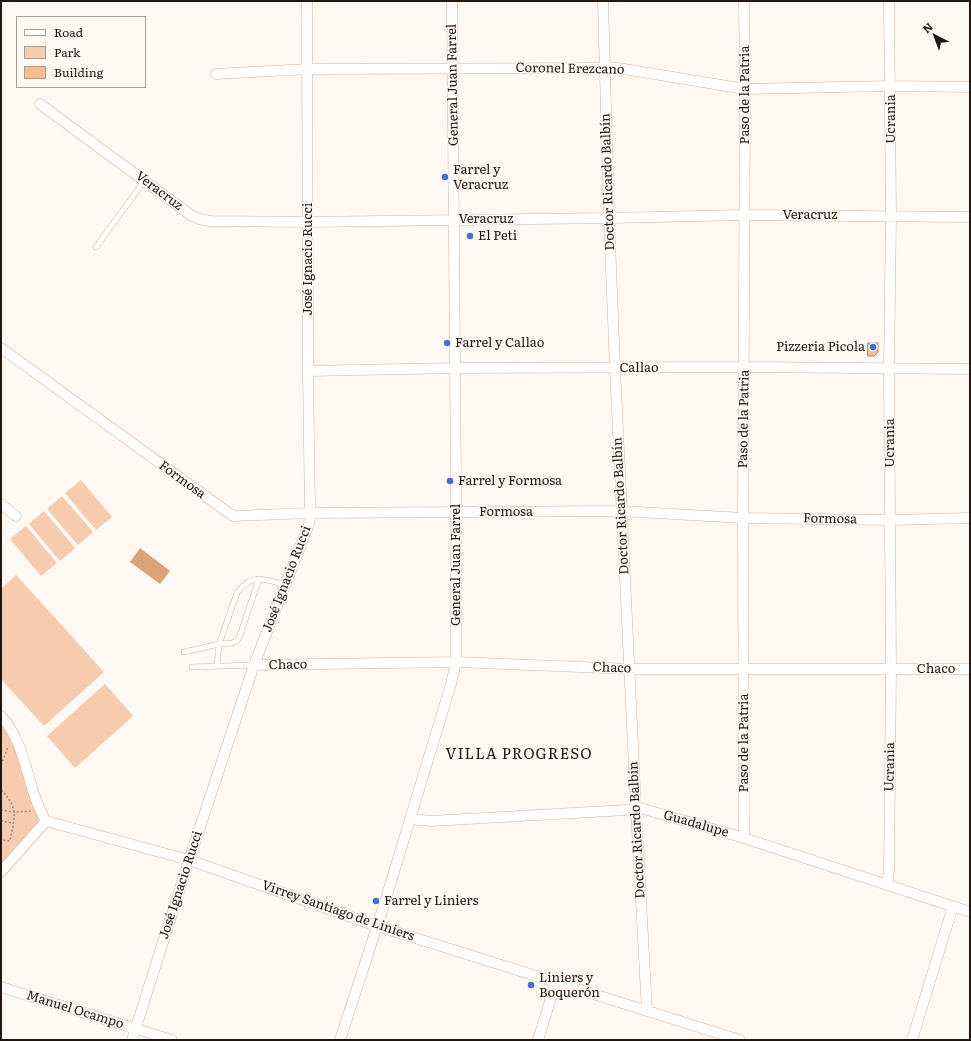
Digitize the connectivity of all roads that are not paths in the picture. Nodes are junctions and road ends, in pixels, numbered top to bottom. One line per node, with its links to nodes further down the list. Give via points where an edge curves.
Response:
1 (307, 1): 7 (street, José Ignacio Rucci)
2 (452, 1): 8 (street, General Juan Farrel)
3 (604, 1): 6 (street, Doctor Ricardo Balbín)
4 (744, 1): 12 (street, Paso de la Patria)
5 (889, 1): 10 (street, Ucrania)
6 (606, 68): 8 (street, Coronel Erezcano); 12 (street, Coronel Erezcano); 18 (street, Doctor Ricardo Balbín)
7 (308, 69): 8 (street, Coronel Erezcano); 9 (street, Coronel Erezcano); 20 (street, José Ignacio Rucci)
8 (452, 69): 19 (street, General Juan Farrel)
9 (216, 74)
10 (890, 86): 11 (street, Coronel Erezcano); 12 (street, Coronel Erezcano); 16 (street, Ucrania)
11 (970, 87)
12 (745, 89): 15 (street, Paso de la Patria)
13 (40, 104): 14 (street, Veracruz)
14 (145, 180): 20 (street, Veracruz, via 192,216 200,219); 21 (lane)
15 (744, 215): 16 (street, Veracruz); 18 (street, Veracruz); 23 (street, Paso de la Patria)
16 (891, 216): 17 (street, Veracruz); 27 (street, Ucrania)
17 (970, 217)
18 (609, 218): 19 (street, Veracruz); 25 (street, Doctor Ricardo Balbín)
19 (454, 219): 20 (street, Veracruz); 24 (street, General Juan Farrel)
20 (307, 222): 28 (street, José Ignacio Rucci)
21 (96, 247)
22 (1, 348): 32 (street, Formosa, via 230,515 239,517)
23 (745, 367): 25 (street, Callao); 27 (street, Callao); 34 (street, Paso de la Patria)
24 (454, 368): 25 (street, Callao); 28 (street, Callao); 31 (street, General Juan Farrel)
25 (615, 368): 30 (street, Doctor Ricardo Balbín)
26 (970, 368): 27 (street, Callao)
27 (889, 369): 36 (street, Ucrania)
28 (308, 371): 32 (street, José Ignacio Rucci)
29 (1, 504): 33 (street)
30 (621, 511): 31 (street, Formosa); 34 (street, Formosa); 45 (street, Doctor Ricardo Balbín)
31 (455, 512): 32 (street, Formosa); 41 (street, General Juan Farrel)
32 (310, 513): 38 (street, José Ignacio Rucci)
33 (16, 516)
34 (743, 518): 36 (street, Formosa); 46 (street, Paso de la Patria)
35 (970, 518): 36 (street, Formosa)
36 (891, 520): 47 (street, Ucrania)
37 (259, 579): 38 (lane); 39 (lane, via 246,583 237,594); 39 (lane, via 237,641)
38 (286, 584): 42 (street, José Ignacio Rucci)
39 (219, 644): 40 (lane); 43 (lane)
40 (184, 652)
41 (456, 662): 42 (street, Chaco); 45 (street, Chaco); 51 (street, General Juan Farrel)
42 (254, 665): 43 (lane); 54 (street, José Ignacio Rucci)
43 (217, 666): 44 (lane)
44 (192, 667)
45 (630, 669): 46 (street, Chaco); 50 (street, Doctor Ricardo Balbín)
46 (744, 669): 47 (street, Chaco); 53 (street, Paso de la Patria)
47 (891, 669): 48 (street, Chaco); 56 (street, Ucrania)
48 (970, 669)
49 (2, 718): 52 (street, via 20,746 35,800)
50 (636, 809): 51 (street, Guadalupe, via 431,821); 53 (street, Guadalupe); 62 (street, Doctor Ricardo Balbín)
51 (410, 819): 59 (street, General Juan Farrel)
52 (46, 821): 54 (street, Virrey Santiago de Liniers); 55 (street)
53 (744, 838): 56 (street, Guadalupe)
54 (189, 860): 59 (street, Virrey Santiago de Liniers); 63 (street, José Ignacio Rucci)
55 (1, 872)
56 (887, 885): 57 (street, Guadalupe)
57 (953, 906): 58 (street, Guadalupe); 70 (street)
58 (970, 912)
59 (377, 926): 60 (street, Virrey Santiago de Liniers); 67 (street, General Juan Farrel)
60 (556, 982): 62 (street, Virrey Santiago de Liniers); 68 (street)
61 (1, 987): 63 (street, Manuel Ocampo)
62 (647, 1011): 64 (street, Virrey Santiago de Liniers)
63 (135, 1029): 65 (street, José Ignacio Rucci); 66 (street, Manuel Ocampo)
64 (716, 1036): 69 (street, Virrey Santiago de Liniers)
65 (132, 1040)
66 (172, 1040)
67 (340, 1040)
68 (538, 1040)
69 (740, 1040)
70 (912, 1040)

